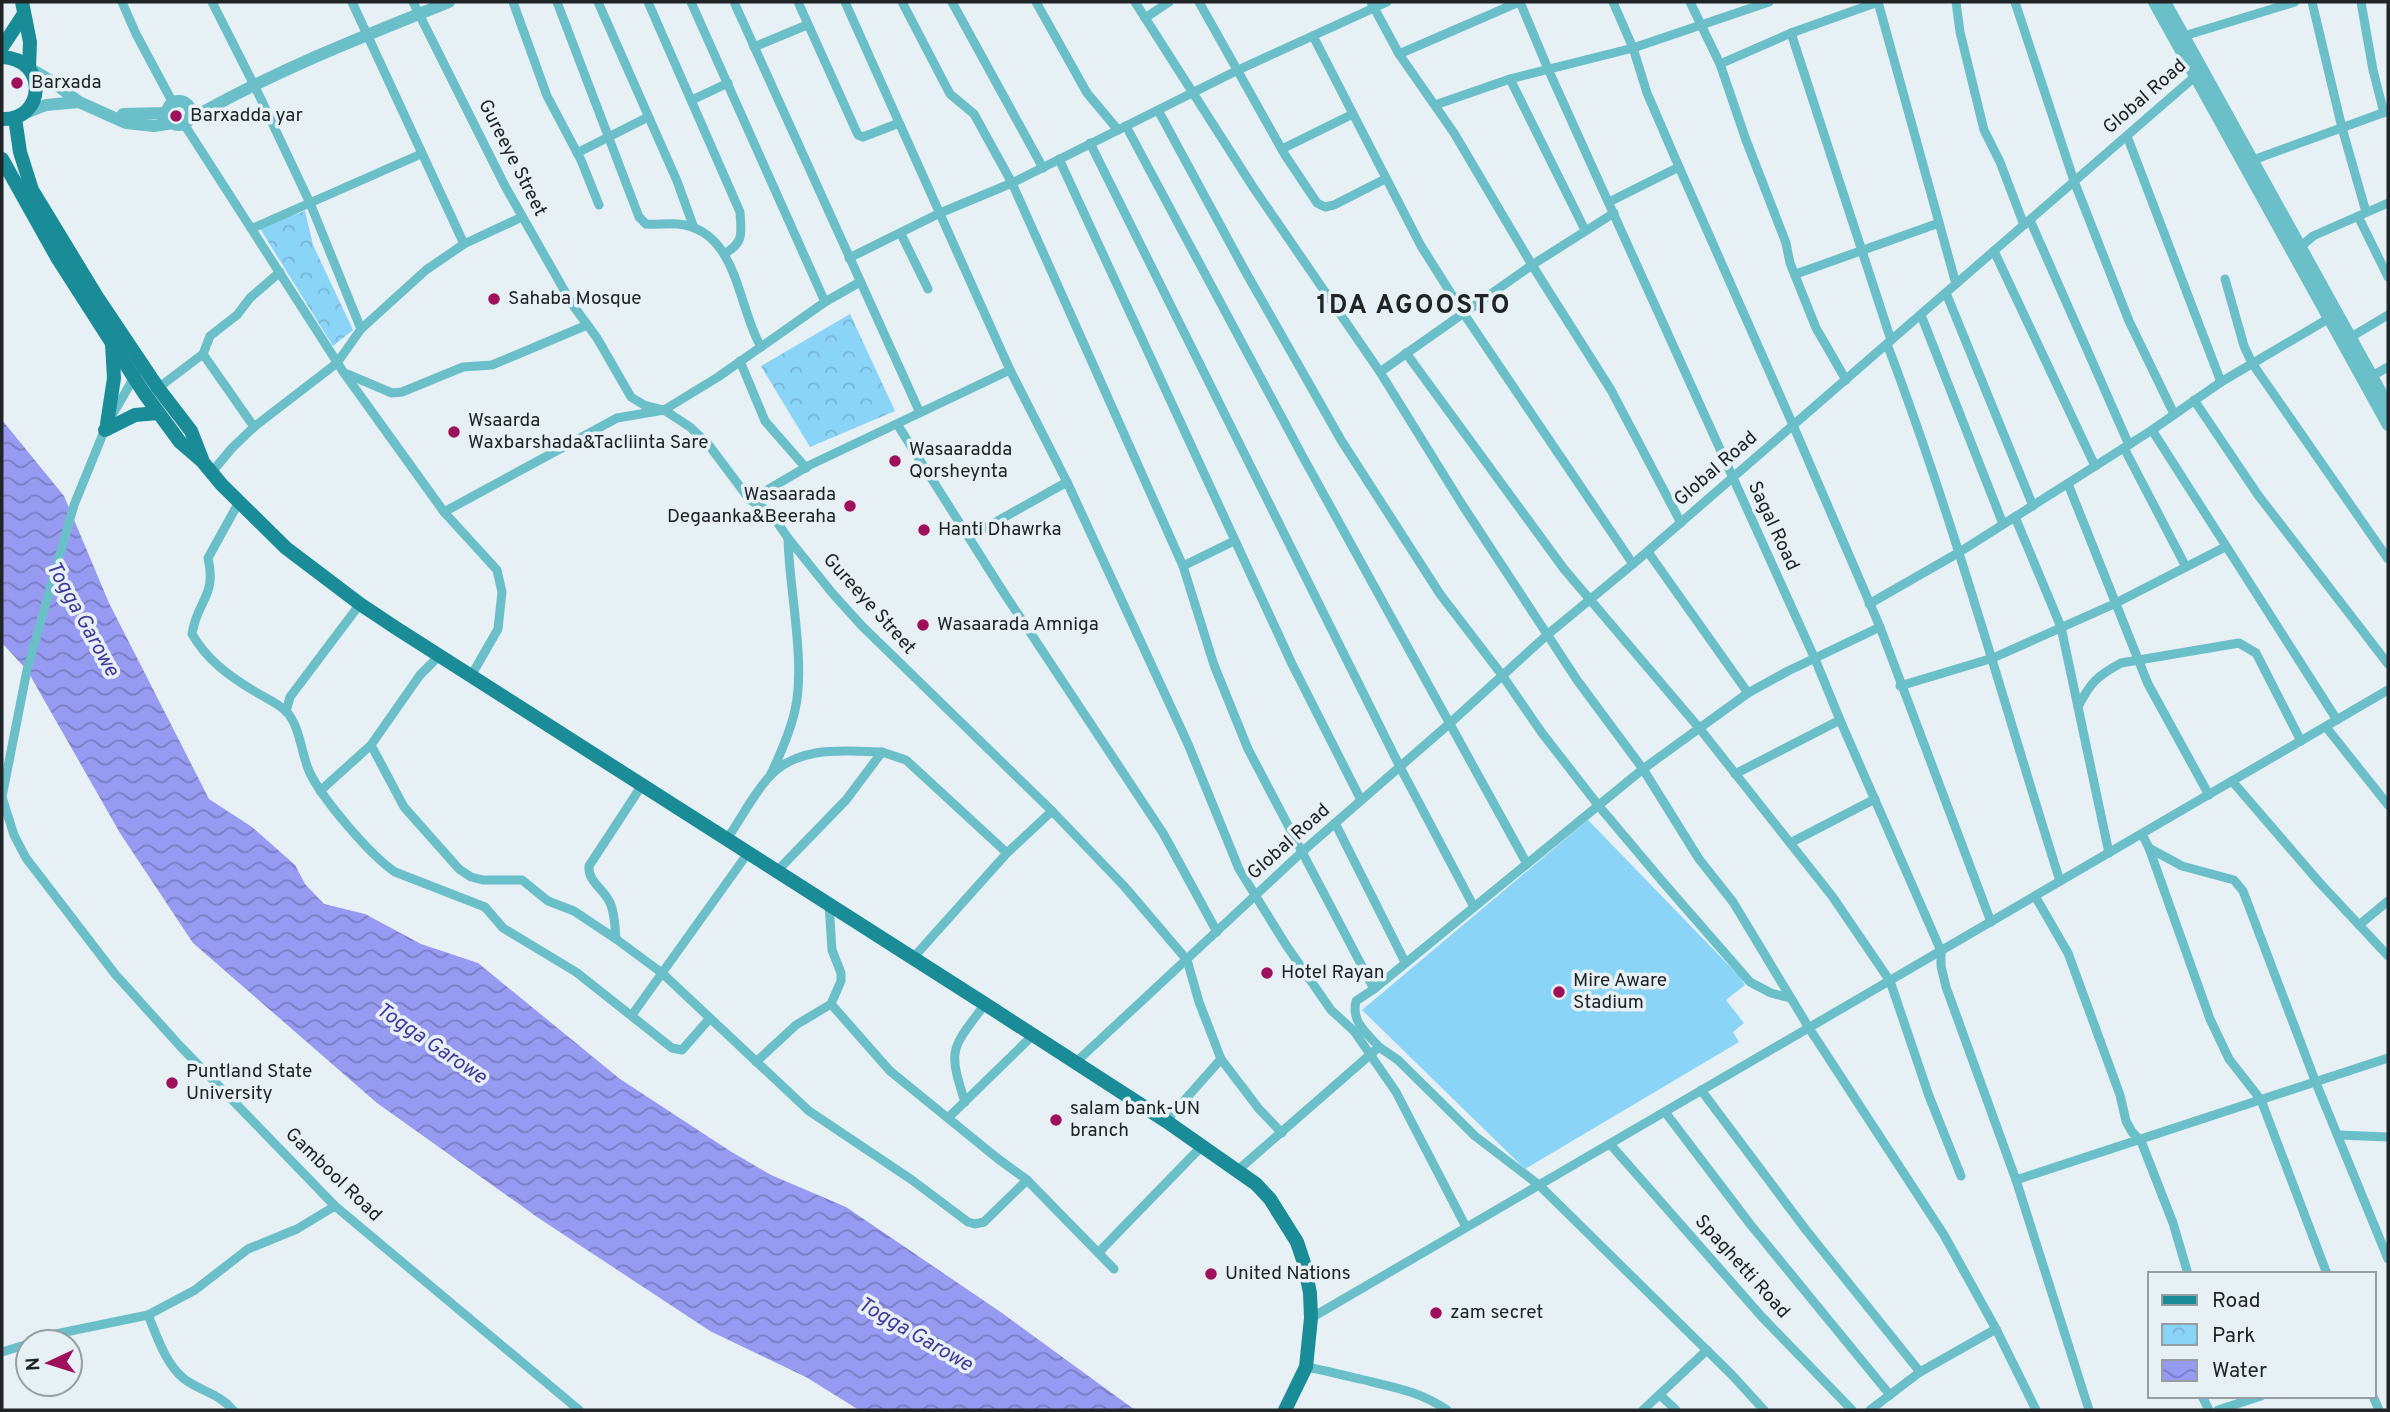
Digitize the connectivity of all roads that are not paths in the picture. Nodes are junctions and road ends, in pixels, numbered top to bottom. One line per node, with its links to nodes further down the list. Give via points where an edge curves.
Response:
1 (122, 2): 63 (street)
2 (212, 2): 55 (street)
3 (352, 2): 40 (street)
4 (449, 2): 35 (street)
5 (513, 2): 74 (street, via 547,96)
6 (557, 2): 71 (street)
7 (598, 2): 66 (street)
8 (649, 2): 57 (street)
9 (691, 2): 54 (street)
10 (734, 2): 44 (street)
11 (798, 2): 37 (street)
12 (845, 2): 67 (street)
13 (902, 2): 83 (street, via 950,94 974,114)
14 (953, 2): 80 (street)
15 (1036, 2): 68 (street, via 1087,93)
16 (1135, 2): 36 (street)
17 (1169, 2): 36 (street)
18 (1199, 2): 51 (street)
19 (1387, 2): 33 (street)
20 (1519, 2): 46 (street); 50 (street, Sagal Road)
21 (1613, 2): 45 (street)
22 (1690, 2): 38 (street)
23 (1769, 2): 32 (street)
24 (1878, 2): 39 (street); 92 (street)
25 (1956, 2): 93 (street, via 1984,130)
26 (2015, 2): 82 (street)
27 (2154, 2): 52 (street)
28 (2165, 2): 42 (street)
29 (2295, 2): 42 (street)
30 (2312, 2): 69 (street)
31 (2361, 2): 62 (street)
32 (1754, 4): 38 (street)
33 (1373, 5): 41 (street); 46 (street)
34 (23, 8): 43 (main road); 49 (main road, via 30,42)
35 (416, 8): 40 (street); 91 (street, Gureeye Street)
36 (1145, 18): 56 (street)
37 (807, 25): 44 (street); 67 (street, via 858,135)
38 (1700, 25): 45 (street); 48 (street)
39 (1791, 33): 48 (street); 99 (street)
40 (366, 34): 55 (street); 75 (street)
41 (1313, 36): 51 (street); 64 (street)
42 (2184, 36): 52 (street)
43 (2, 47)
44 (754, 47): 103 (street)
45 (1633, 48): 50 (street); 79 (street)
46 (1399, 54): 60 (street)
47 (2, 57): 49 (main road)
48 (1720, 64): 106 (street)
49 (29, 68): 59 (street); 65 (main road, via 35,98)
50 (1548, 69): 53 (street); 84 (street, Sagal Road)
51 (1238, 71): 56 (street); 73 (street)
52 (2199, 73): 70 (street, Global Road); 78 (street); 100 (street)
53 (1510, 79): 60 (street); 96 (street)
54 (728, 83): 57 (street); 113 (street)
55 (254, 84): 58 (street); 85 (street)
56 (1194, 94): 61 (street); 132 (street)
57 (692, 100): 102 (street, via 740,212 741,236 735,248)
58 (222, 101): 63 (street); 63 (street)
59 (79, 102): 63 (street, via 132,116); 65 (street, via 46,105)
60 (1434, 105): 104 (street)
61 (1159, 112): 68 (street); 187 (street, via 1340,440 1440,594)
62 (2386, 112): 69 (street)
63 (178, 114): 95 (street)
64 (1353, 114): 73 (street); 81 (street)
65 (13, 117): 131 (main road, via 32,190)
66 (648, 117): 71 (street); 94 (street)
67 (899, 123): 88 (street)
68 (1122, 128): 72 (street); 196 (street)
69 (2342, 128): 78 (street); 90 (street)
70 (2127, 136): 82 (street, Global Road); 136 (street)
71 (610, 138): 74 (street); 94 (street, via 639,217 646,224)
72 (1090, 143): 77 (street); 202 (street)
73 (1282, 149): 81 (street, via 1311,196 1325,207)
74 (577, 153): 87 (street)
75 (421, 154): 85 (street); 98 (street)
76 (2, 159): 122 (main road)
77 (1059, 159): 80 (street); 167 (street)
78 (2253, 160): 100 (street)
79 (1679, 167): 84 (street); 145 (street)
80 (1043, 168): 83 (street)
81 (1384, 179): 114 (street)
82 (2074, 181): 93 (street, Global Road); 143 (street, via 2129,321)
83 (1012, 183): 88 (street); 173 (street)
84 (1609, 202): 89 (street, Sagal Road)
85 (310, 203): 95 (street); 119 (street)
86 (2388, 203): 90 (street)
87 (599, 205)
88 (940, 213): 97 (street); 130 (street)
89 (1614, 213): 96 (street); 155 (street, Sagal Road)
90 (2362, 214): 100 (street, via 2313,236); 107 (street)
91 (522, 217): 98 (street); 118 (street, Gureeye Street)
92 (1939, 223): 99 (street); 110 (street)
93 (2027, 223): 101 (street, Global Road); 150 (street)
94 (694, 228): 102 (street, via 717,242)
95 (253, 229): 105 (street)
96 (1585, 230): 104 (street)
97 (901, 234): 103 (street); 111 (street)
98 (464, 244): 119 (street)
99 (1863, 250): 106 (street); 121 (street)
100 (2297, 250): 117 (street)
101 (1994, 251): 110 (street, Global Road); 152 (street)
102 (724, 254): 123 (street)
103 (849, 258): 109 (street)
104 (1532, 265): 114 (street); 163 (street, via 1611,390)
105 (280, 272): 124 (street, via 210,336); 127 (street)
106 (1797, 274): 135 (street, via 1816,328)
107 (2388, 277)
108 (2225, 279): 128 (street)
109 (860, 282): 113 (street); 142 (street)
110 (1956, 284): 112 (street, Global Road)
111 (928, 289)
112 (1946, 293): 115 (street, Global Road); 160 (street)
113 (825, 302): 123 (street)
114 (1464, 314): 125 (street); 172 (street)
115 (1921, 315): 121 (street, Global Road); 164 (street)
116 (2388, 315): 120 (street)
117 (2333, 316): 120 (street); 128 (street); 146 (street)
118 (587, 325): 133 (street, via 492,365 463,367 402,392 392,393); 140 (street, Gureeye Street, via 631,397)
119 (361, 329): 127 (street)
120 (2351, 337): 134 (street)
121 (1889, 342): 135 (street, Global Road); 170 (street)
122 (112, 343): 131 (main road); 147 (main road, via 114,378)
123 (761, 347): 126 (street)
124 (202, 354): 137 (street); 148 (street)
125 (1406, 354): 132 (street); 175 (street)
126 (740, 361): 140 (street); 153 (street, via 765,421)
127 (337, 363): 133 (street); 148 (street)
128 (2252, 363): 136 (street); 171 (street)
129 (2388, 368): 134 (street)
130 (1010, 370): 142 (street); 156 (street)
131 (139, 372): 137 (main road); 141 (main road); 147 (street)
132 (1380, 372): 181 (street)
133 (344, 373): 161 (street)
134 (2372, 376): 139 (street)
135 (1846, 380): 145 (street, Global Road)
136 (2221, 382): 138 (street)
137 (158, 388): 151 (main road, via 191,431)
138 (2194, 400): 143 (street); 186 (street, via 2258,495)
139 (2388, 405)
140 (664, 410): 158 (street, Gureeye Street, via 708,444); 161 (street, via 617,418)
141 (158, 413): 147 (main road, via 135,415); 151 (main road)
142 (920, 413): 144 (street)
143 (2174, 414): 149 (street)
144 (897, 424): 153 (street); 165 (street)
145 (1793, 425): 155 (street, Global Road); 177 (street)
146 (2388, 425)
147 (106, 427): 210 (street, via 75,505 41,620)
148 (254, 427): 154 (street)
149 (2152, 430): 150 (street); 168 (street)
150 (2127, 446): 152 (street); 174 (street)
151 (202, 461): 154 (main road)
152 (2095, 466): 157 (street)
153 (806, 468): 158 (street)
154 (212, 472): 159 (main road)
155 (1732, 478): 163 (street, Global Road); 184 (street, Sagal Road)
156 (1067, 482): 165 (street); 228 (street)
157 (2068, 484): 160 (street); 178 (street)
158 (750, 500): 166 (street, Gureeye Street, via 770,512)
159 (239, 502): 176 (main road, via 286,548); 193 (street, via 208,558 211,586 192,634 226,674)
160 (2033, 506): 162 (street)
161 (444, 512): 188 (street, via 497,570 502,592 498,629)
162 (2015, 517): 164 (street); 180 (street)
163 (1681, 523): 169 (street, Global Road)
164 (2003, 524): 170 (street)
165 (969, 537): 235 (street, via 1163,833)
166 (788, 538): 205 (street, via 798,679 795,709); 215 (street, Gureeye Street, via 862,626)
167 (1234, 541): 173 (street); 212 (street)
168 (2225, 547): 174 (street); 195 (street)
169 (1648, 552): 172 (street, Global Road); 191 (street)
170 (1958, 553): 177 (street); 183 (street)
171 (2388, 559)
172 (1633, 564): 175 (street, Global Road)
173 (1182, 566): 221 (street, via 1248,749)
174 (2186, 567): 178 (street)
175 (1591, 600): 181 (street, Global Road); 198 (street)
176 (360, 604): 182 (main road); 193 (street, via 290,697)
177 (1869, 604): 179 (street)
178 (2114, 604): 180 (street); 185 (street)
179 (1880, 627): 184 (street); 189 (street)
180 (2061, 627): 183 (street); 192 (street)
181 (1547, 635): 187 (street, Global Road); 203 (street)
182 (440, 656): 188 (main road); 200 (street, via 420,675)
183 (1993, 658): 189 (street); 227 (street)
184 (1815, 659): 191 (street); 194 (street, Sagal Road)
185 (2138, 660): 192 (street, via 2106,672 2088,687); 199 (street, via 2239,643 2256,653); 209 (street)
186 (2388, 664)
187 (1503, 675): 196 (street, Global Road); 213 (street)
188 (471, 676): 207 (main road)
189 (1900, 686): 233 (street)
190 (2388, 690): 195 (street)
191 (1748, 693): 198 (street)
192 (2078, 707): 224 (street)
193 (286, 712): 208 (street)
194 (1840, 720): 204 (street); 211 (street, Sagal Road)
195 (2337, 720): 197 (street)
196 (1449, 724): 202 (street, Global Road); 225 (street)
197 (2326, 727): 199 (street); 214 (street)
198 (1700, 730): 203 (street); 204 (street)
199 (2301, 741): 206 (street)
200 (371, 745): 208 (street); 236 (street, via 404,807 459,869 483,880 522,880 548,901 574,911)
201 (883, 752): 205 (street, via 821,751); 223 (street, via 906,760); 226 (street, via 846,800)
202 (1400, 767): 212 (street, Global Road); 232 (street)
203 (1643, 769): 213 (street); 245 (street, via 1699,859 1733,902)
204 (1735, 774): 219 (street)
205 (770, 776): 218 (street)
206 (2232, 781): 209 (street); 234 (street)
207 (642, 785): 218 (main road); 236 (street, via 589,866 588,873 610,904)
208 (320, 791): 248 (street, via 382,863 485,907 503,928 560,961)
209 (2209, 795): 217 (street)
210 (2, 797): 276 (street, Gambool Road, via 26,858 115,974)
211 (1875, 799): 219 (street); 237 (street, Sagal Road)
212 (1361, 800): 216 (street, Global Road)
213 (1598, 805): 225 (street); 245 (street, via 1750,982)
214 (2388, 805)
215 (1052, 811): 223 (street); 240 (street, Gureeye Street)
216 (1335, 823): 221 (street, Global Road); 241 (street)
217 (2141, 834): 220 (street); 224 (street)
218 (727, 839): 222 (main road)
219 (1790, 843): 243 (street)
220 (2149, 848): 258 (street, via 2182,866 2234,880 2243,891); 260 (street, via 2218,1038)
221 (1303, 851): 228 (street, Global Road); 244 (street)
222 (748, 853): 226 (main road); 242 (street)
223 (1007, 853): 239 (street)
224 (2109, 853): 227 (street)
225 (1527, 863): 232 (street)
226 (776, 872): 231 (main road)
227 (2060, 881): 229 (street)
228 (1255, 896): 235 (street, Global Road); 253 (street, via 1331,1010)
229 (2035, 896): 233 (street); 268 (street, via 2068,953 2126,1121)
230 (2388, 901): 234 (street)
231 (829, 904): 239 (main road); 246 (street, via 832,950 841,973)
232 (1474, 907): 241 (street)
233 (1991, 922): 237 (street)
234 (2359, 925): 238 (street)
235 (1217, 932): 240 (street, Global Road)
236 (615, 939): 242 (street)
237 (1941, 951): 243 (street); 274 (street, Sagal Road, via 1946,987)
238 (2388, 956)
239 (913, 958): 247 (main road)
240 (1187, 960): 255 (street); 257 (street, Global Road)
241 (1405, 962): 244 (street)
242 (662, 973): 248 (street); 249 (street)
243 (1889, 981): 250 (street); 272 (street)
244 (1374, 989): 252 (street, via 1356,1001 1354,1012)
245 (1790, 998): 250 (street)
246 (831, 1004): 256 (street, via 796,1025); 263 (street, via 890,1071)
247 (985, 1004): 251 (main road); 261 (street, via 958,1040 954,1055)
248 (632, 1015): 249 (street, via 677,1050)
249 (710, 1018): 256 (street)
250 (1809, 1028): 259 (street); 286 (street, via 1944,1235)
251 (1032, 1036): 257 (main road); 261 (street)
252 (1379, 1047): 253 (street); 275 (street, via 1475,1136)
253 (1371, 1055): 265 (street); 277 (street, via 1396,1092)
254 (2388, 1058): 258 (street)
255 (1221, 1059): 264 (street); 265 (street)
256 (756, 1062): 273 (street, via 809,1111 968,1222 984,1222)
257 (1075, 1063): 264 (main road)
258 (2316, 1083): 260 (street); 266 (street)
259 (1701, 1090): 262 (street); 289 (street)
260 (2261, 1100): 268 (street); 282 (street)
261 (965, 1102): 263 (street)
262 (1665, 1112): 269 (street); 291 (street)
263 (948, 1118): 273 (street)
264 (1166, 1121): 270 (main road)
265 (1282, 1133): 271 (street)
266 (2338, 1135): 267 (street); 279 (street)
267 (2388, 1137)
268 (2141, 1141): 274 (street); 281 (street)
269 (1610, 1144): 275 (street); 300 (street, Spaghetti Road, via 1762,1317)
270 (1202, 1146): 271 (main road); 278 (street)
271 (1238, 1170): 284 (main road, via 1270,1199 1297,1242)
272 (1961, 1175)
273 (1027, 1180): 278 (street)
274 (2017, 1180): 303 (street, Sagal Road)
275 (1539, 1185): 277 (street); 287 (street)
276 (334, 1206): 283 (street, via 297,1229 248,1250 195,1290); 294 (street, Gambool Road)
277 (1466, 1227): 284 (street)
278 (1099, 1252): 280 (street)
279 (2388, 1259)
280 (1114, 1269)
281 (2187, 1272)
282 (2326, 1272)
283 (148, 1315): 285 (street); 293 (street, via 165,1354 183,1378 225,1400)
284 (1311, 1318): 288 (main road)
285 (84, 1328)
286 (1996, 1329): 289 (street); 302 (street)
287 (1707, 1350): 290 (street); 299 (street)
288 (1306, 1367): 295 (main road); 296 (street, via 1408,1390)
289 (1920, 1372): 291 (street)
290 (1660, 1395): 297 (street); 298 (street)
291 (1890, 1395): 301 (street)
292 (2255, 1398): 304 (street)
293 (233, 1410)
294 (579, 1410)
295 (1285, 1410)
296 (1447, 1410)
297 (1643, 1410)
298 (1676, 1410)
299 (1764, 1410)
300 (1852, 1410)
301 (1870, 1410)
302 (2036, 1410)
303 (2089, 1410)
304 (2218, 1410)

